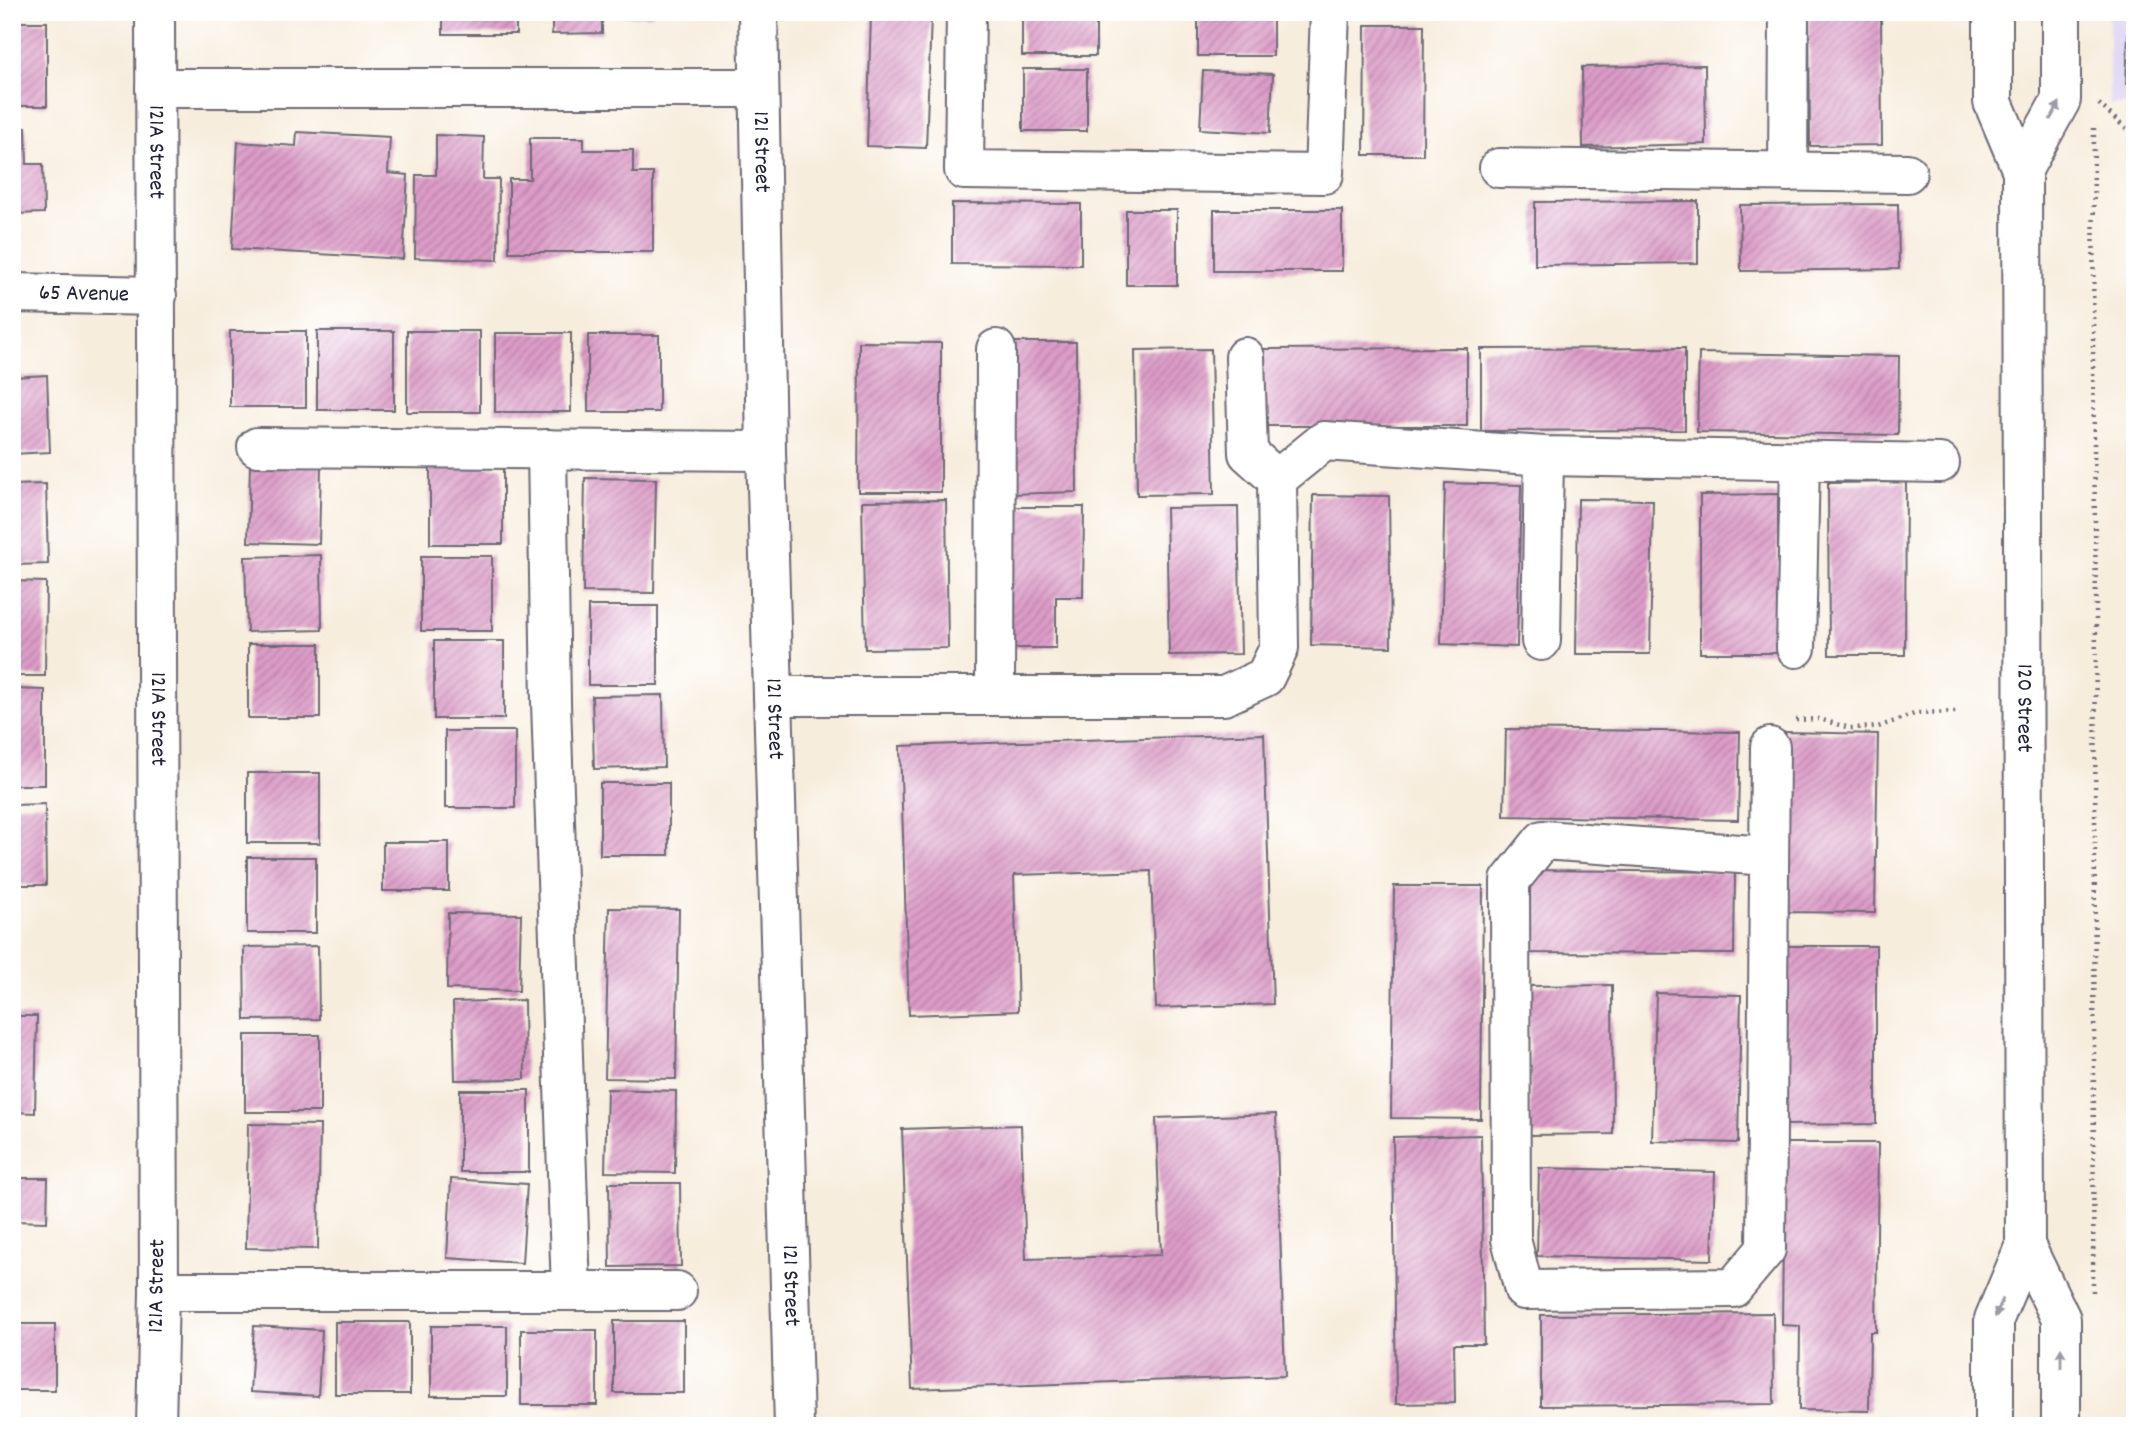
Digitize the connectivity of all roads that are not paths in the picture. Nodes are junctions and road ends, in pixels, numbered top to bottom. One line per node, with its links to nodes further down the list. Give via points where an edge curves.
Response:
1 (155, 12): 8 (street, 121A Street)
2 (758, 12): 9 (street, 121 Street)
3 (966, 12): 4 (street, via 964,170 1324,174)
4 (1330, 12)
5 (1789, 12): 12 (street)
6 (1993, 12): 11 (street, 120 Street, via 1993,102)
7 (2061, 12): 11 (street, 120 Street, one-way to 7, via 2061,100)
8 (155, 88): 9 (street); 15 (street, 121A Street)
9 (759, 88): 20 (street, 121 Street)
10 (1499, 168): 12 (street)
11 (2022, 171): 31 (street, 120 Street)
12 (1788, 172): 13 (street)
13 (1907, 173)
14 (12, 293): 15 (street, 65 Avenue)
15 (157, 296): 32 (street, 121A Street)
16 (996, 349): 28 (street)
17 (1245, 356): 24 (street, via 1248,453)
18 (257, 447): 19 (street)
19 (547, 449): 20 (street); 33 (street)
20 (766, 451): 27 (street, 121 Street)
21 (1544, 456): 22 (street); 24 (street, via 1324,441); 25 (street)
22 (1800, 462): 23 (street); 26 (street)
23 (1940, 463)
24 (1277, 480): 28 (street, via 1279,648 1265,677 1224,696)
25 (1541, 641)
26 (1796, 648)
27 (773, 696): 28 (street); 36 (street, 121 Street)
28 (995, 696)
29 (1770, 747): 30 (street)
30 (1768, 856): 30 (street, via 1766,1249 1733,1287 1524,1290 1511,1239 1510,881 1543,841)
31 (2025, 1245): 37 (street, 120 Street, one-way to 37, via 1994,1319); 38 (street, 120 Street, one-way to 31, via 2061,1319)
32 (159, 1291): 33 (street); 35 (street, 121A Street)
33 (571, 1291): 34 (street)
34 (677, 1291)
35 (156, 1426)
36 (794, 1426)
37 (1994, 1426)
38 (2061, 1426)

